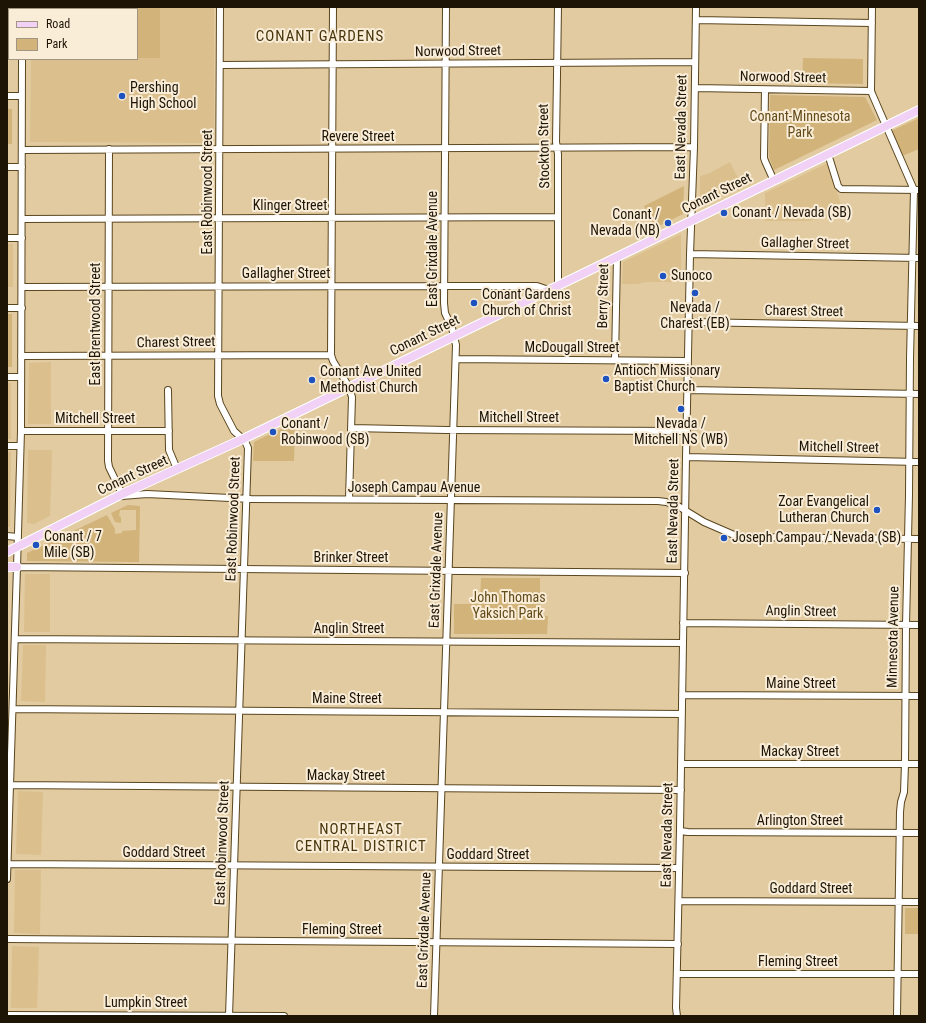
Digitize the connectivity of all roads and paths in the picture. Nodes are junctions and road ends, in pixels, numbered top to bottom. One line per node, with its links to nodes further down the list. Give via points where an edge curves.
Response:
1 (220, 7): 13 (street, East Robinwood Street)
2 (333, 7): 14 (street)
3 (446, 7): 12 (street, East Grixdale Avenue)
4 (558, 7): 11 (street, Stockton Street)
5 (696, 7): 7 (street, East Nevada Street)
6 (872, 7): 8 (street)
7 (696, 20): 8 (street); 10 (street, East Nevada Street)
8 (872, 23): 17 (street)
9 (22, 60): 19 (street)
10 (695, 62): 11 (street, Norwood Street); 15 (street, East Nevada Street)
11 (557, 63): 12 (street, Norwood Street); 24 (street, Stockton Street)
12 (446, 64): 14 (street, Norwood Street); 23 (street, East Grixdale Avenue)
13 (220, 65): 14 (street, Norwood Street); 26 (street, East Robinwood Street)
14 (333, 65): 27 (street)
15 (695, 88): 16 (street, Norwood Street); 22 (street, East Nevada Street)
16 (765, 90): 17 (street, Norwood Street); 32 (street, via 764,158)
17 (871, 91): 21 (street)
18 (7, 96): 19 (street)
19 (22, 96): 28 (street)
20 (919, 110): 21 (main road, Conant Street)
21 (886, 126): 29 (main road, Conant Street); 33 (street)
22 (694, 147): 24 (street, Revere Street); 40 (street, East Nevada Street)
23 (445, 148): 24 (street, Revere Street); 27 (street, Revere Street); 34 (street, East Grixdale Avenue)
24 (557, 148): 35 (street, Stockton Street)
25 (109, 149): 26 (street, Revere Street); 28 (street, Revere Street); 36 (street, East Brentwood Street)
26 (220, 149): 27 (street, Revere Street); 37 (street, East Robinwood Street)
27 (332, 149): 38 (street)
28 (22, 150): 31 (street)
29 (828, 154): 32 (main road, Conant Street); 33 (street, via 841,189)
30 (7, 167): 31 (street)
31 (22, 167): 39 (street)
32 (774, 181): 40 (main road, Conant Street)
33 (916, 190): 45 (street, Minnesota Avenue)
34 (445, 217): 35 (street, Klinger Street); 38 (street, Klinger Street); 47 (street, East Grixdale Avenue)
35 (558, 217): 48 (street, Stockton Street)
36 (108, 218): 37 (street, Klinger Street); 39 (street, Klinger Street); 50 (street, East Brentwood Street)
37 (219, 218): 38 (street, Klinger Street); 51 (street, East Robinwood Street)
38 (332, 218): 46 (street)
39 (22, 219): 42 (street)
40 (691, 221): 43 (street, East Nevada Street); 44 (main road, Conant Street)
41 (7, 238): 42 (street)
42 (22, 238): 49 (street)
43 (690, 254): 45 (street, Gallagher Street); 55 (street, East Nevada Street)
44 (617, 257): 48 (main road, Conant Street); 64 (street, Berry Street)
45 (916, 258): 56 (street, Minnesota Avenue)
46 (332, 286): 47 (street, Gallagher Street); 51 (street, Gallagher Street); 60 (street)
47 (444, 286): 52 (street, Gallagher Street, via 537,286); 58 (street, East Grixdale Avenue, via 444,313)
48 (558, 286): 52 (main road, Conant Street)
49 (22, 287): 50 (street, Gallagher Street); 54 (street)
50 (108, 287): 51 (street, Gallagher Street); 62 (street, East Brentwood Street)
51 (219, 287): 59 (street, East Robinwood Street)
52 (549, 290): 58 (main road, Conant Street)
53 (7, 308): 54 (street)
54 (22, 308): 61 (street)
55 (689, 322): 56 (street, Charest Street); 65 (street, East Nevada Street)
56 (911, 326): 57 (street, Charest Street); 71 (street, Minnesota Avenue)
57 (919, 326)
58 (454, 336): 63 (street, East Grixdale Avenue); 68 (main road, Conant Street)
59 (218, 355): 60 (street, Charest Street); 62 (street, Charest Street); 79 (street, East Robinwood Street, via 220,404 234,431)
60 (331, 355): 68 (street)
61 (21, 356): 62 (street, Charest Street); 67 (street)
62 (108, 356): 74 (street, East Brentwood Street)
63 (456, 359): 64 (street, McDougall Street); 75 (street, East Grixdale Avenue)
64 (615, 360): 65 (street, McDougall Street)
65 (688, 361): 70 (street, East Nevada Street)
66 (7, 377): 67 (street)
67 (21, 377): 76 (street)
68 (349, 387): 73 (street, via 352,397); 79 (main road, Conant Street)
69 (168, 390): 77 (street)
70 (688, 390): 71 (street); 78 (street, East Nevada Street)
71 (910, 394): 72 (street); 83 (street, Minnesota Avenue)
72 (919, 394)
73 (351, 428): 75 (street, Mitchell Street); 88 (street)
74 (108, 430): 76 (street, Mitchell Street); 77 (street, Mitchell Street); 86 (street, East Brentwood Street, via 108,464)
75 (453, 430): 78 (street, Mitchell Street); 89 (street, East Grixdale Avenue)
76 (21, 431): 81 (street)
77 (169, 431): 85 (street, via 169,450)
78 (687, 431): 82 (street, East Nevada Street)
79 (242, 439): 85 (main road, Conant Street); 87 (street, East Robinwood Street, via 248,448)
80 (7, 446): 81 (street)
81 (20, 446): 92 (street)
82 (686, 457): 83 (street, Mitchell Street); 90 (street, East Nevada Street)
83 (909, 462): 84 (street, Mitchell Street); 93 (street, Minnesota Avenue)
84 (919, 462)
85 (178, 470): 86 (main road, Conant Street)
86 (121, 495): 87 (street, Joseph Campau Avenue); 95 (main road, Conant Street)
87 (246, 499): 88 (street, Joseph Campau Avenue); 99 (street, East Robinwood Street)
88 (349, 499): 89 (street, Joseph Campau Avenue)
89 (451, 500): 90 (street, Joseph Campau Avenue, via 658,500); 100 (street, East Grixdale Avenue)
90 (686, 510): 93 (street, Joseph Campau Avenue, via 704,522 744,537); 101 (street, East Nevada Street)
91 (7, 536): 92 (street)
92 (18, 537): 95 (street)
93 (908, 539): 94 (street, Joseph Campau Avenue); 103 (street, Minnesota Avenue)
94 (919, 539)
95 (17, 547): 96 (main road, Conant Street); 98 (street)
96 (7, 552)
97 (7, 567): 98 (main road)
98 (17, 568): 99 (street, Brinker Street); 105 (street)
99 (244, 570): 100 (street, Brinker Street); 106 (street, East Robinwood Street)
100 (449, 571): 101 (street, Brinker Street); 107 (street, East Grixdale Avenue)
101 (685, 573): 102 (street, East Nevada Street)
102 (684, 622): 103 (street, Anglin Street); 108 (street, East Nevada Street)
103 (906, 625): 104 (street, Anglin Street); 112 (street, Minnesota Avenue)
104 (919, 626)
105 (15, 639): 106 (street, Anglin Street); 110 (street)
106 (242, 640): 107 (street, Anglin Street); 115 (street, East Robinwood Street)
107 (446, 641): 108 (street, Anglin Street); 116 (street, East Grixdale Avenue)
108 (683, 643): 111 (street, East Nevada Street)
109 (7, 677): 110 (street)
110 (14, 677): 114 (street)
111 (682, 695): 112 (street, Maine Street); 117 (street, East Nevada Street)
112 (905, 696): 113 (street, Maine Street); 120 (street, Minnesota Avenue)
113 (919, 696)
114 (13, 709): 115 (street, Maine Street); 118 (street)
115 (239, 711): 116 (street, Maine Street); 123 (street, East Robinwood Street)
116 (444, 712): 117 (street, Maine Street); 124 (street, East Grixdale Avenue)
117 (682, 714): 119 (street, East Nevada Street)
118 (9, 762): 122 (street)
119 (682, 764): 120 (street, Mackay Street); 125 (street, East Nevada Street)
120 (905, 764): 121 (street, Mackay Street); 127 (street, Minnesota Avenue)
121 (919, 764)
122 (10, 785): 123 (street, Mackay Street); 129 (street)
123 (237, 787): 124 (street, Mackay Street); 131 (street, East Robinwood Street)
124 (442, 788): 125 (street, Mackay Street); 132 (street, East Grixdale Avenue)
125 (681, 790): 126 (street, East Nevada Street)
126 (680, 831): 127 (street, Arlington Street); 133 (street, East Nevada Street)
127 (900, 833): 128 (street, Arlington Street); 136 (street, Minnesota Avenue)
128 (919, 833)
129 (8, 847): 130 (street)
130 (8, 864): 131 (street, Goddard Street); 134 (street)
131 (234, 865): 132 (street, Goddard Street); 139 (street, East Robinwood Street)
132 (439, 866): 133 (street, Goddard Street); 140 (street, East Grixdale Avenue)
133 (680, 868): 135 (street, East Nevada Street)
134 (7, 879)
135 (679, 900): 136 (street, Goddard Street); 141 (street, East Nevada Street)
136 (899, 902): 137 (street, Goddard Street); 143 (street, Minnesota Avenue)
137 (919, 902)
138 (7, 939): 139 (street, Fleming Street)
139 (231, 941): 140 (street, Fleming Street); 146 (street, East Robinwood Street)
140 (436, 943): 141 (street, Fleming Street); 148 (street, East Grixdale Avenue)
141 (678, 944): 142 (street, East Nevada Street)
142 (677, 974): 143 (street, Fleming Street); 149 (street, East Nevada Street)
143 (898, 974): 144 (street, Fleming Street); 150 (street, Minnesota Avenue)
144 (919, 974)
145 (7, 1015): 146 (street, Lumpkin Street)
146 (229, 1016): 147 (street, Lumpkin Street)
147 (284, 1016)
148 (434, 1016)
149 (677, 1016)
150 (897, 1016)

